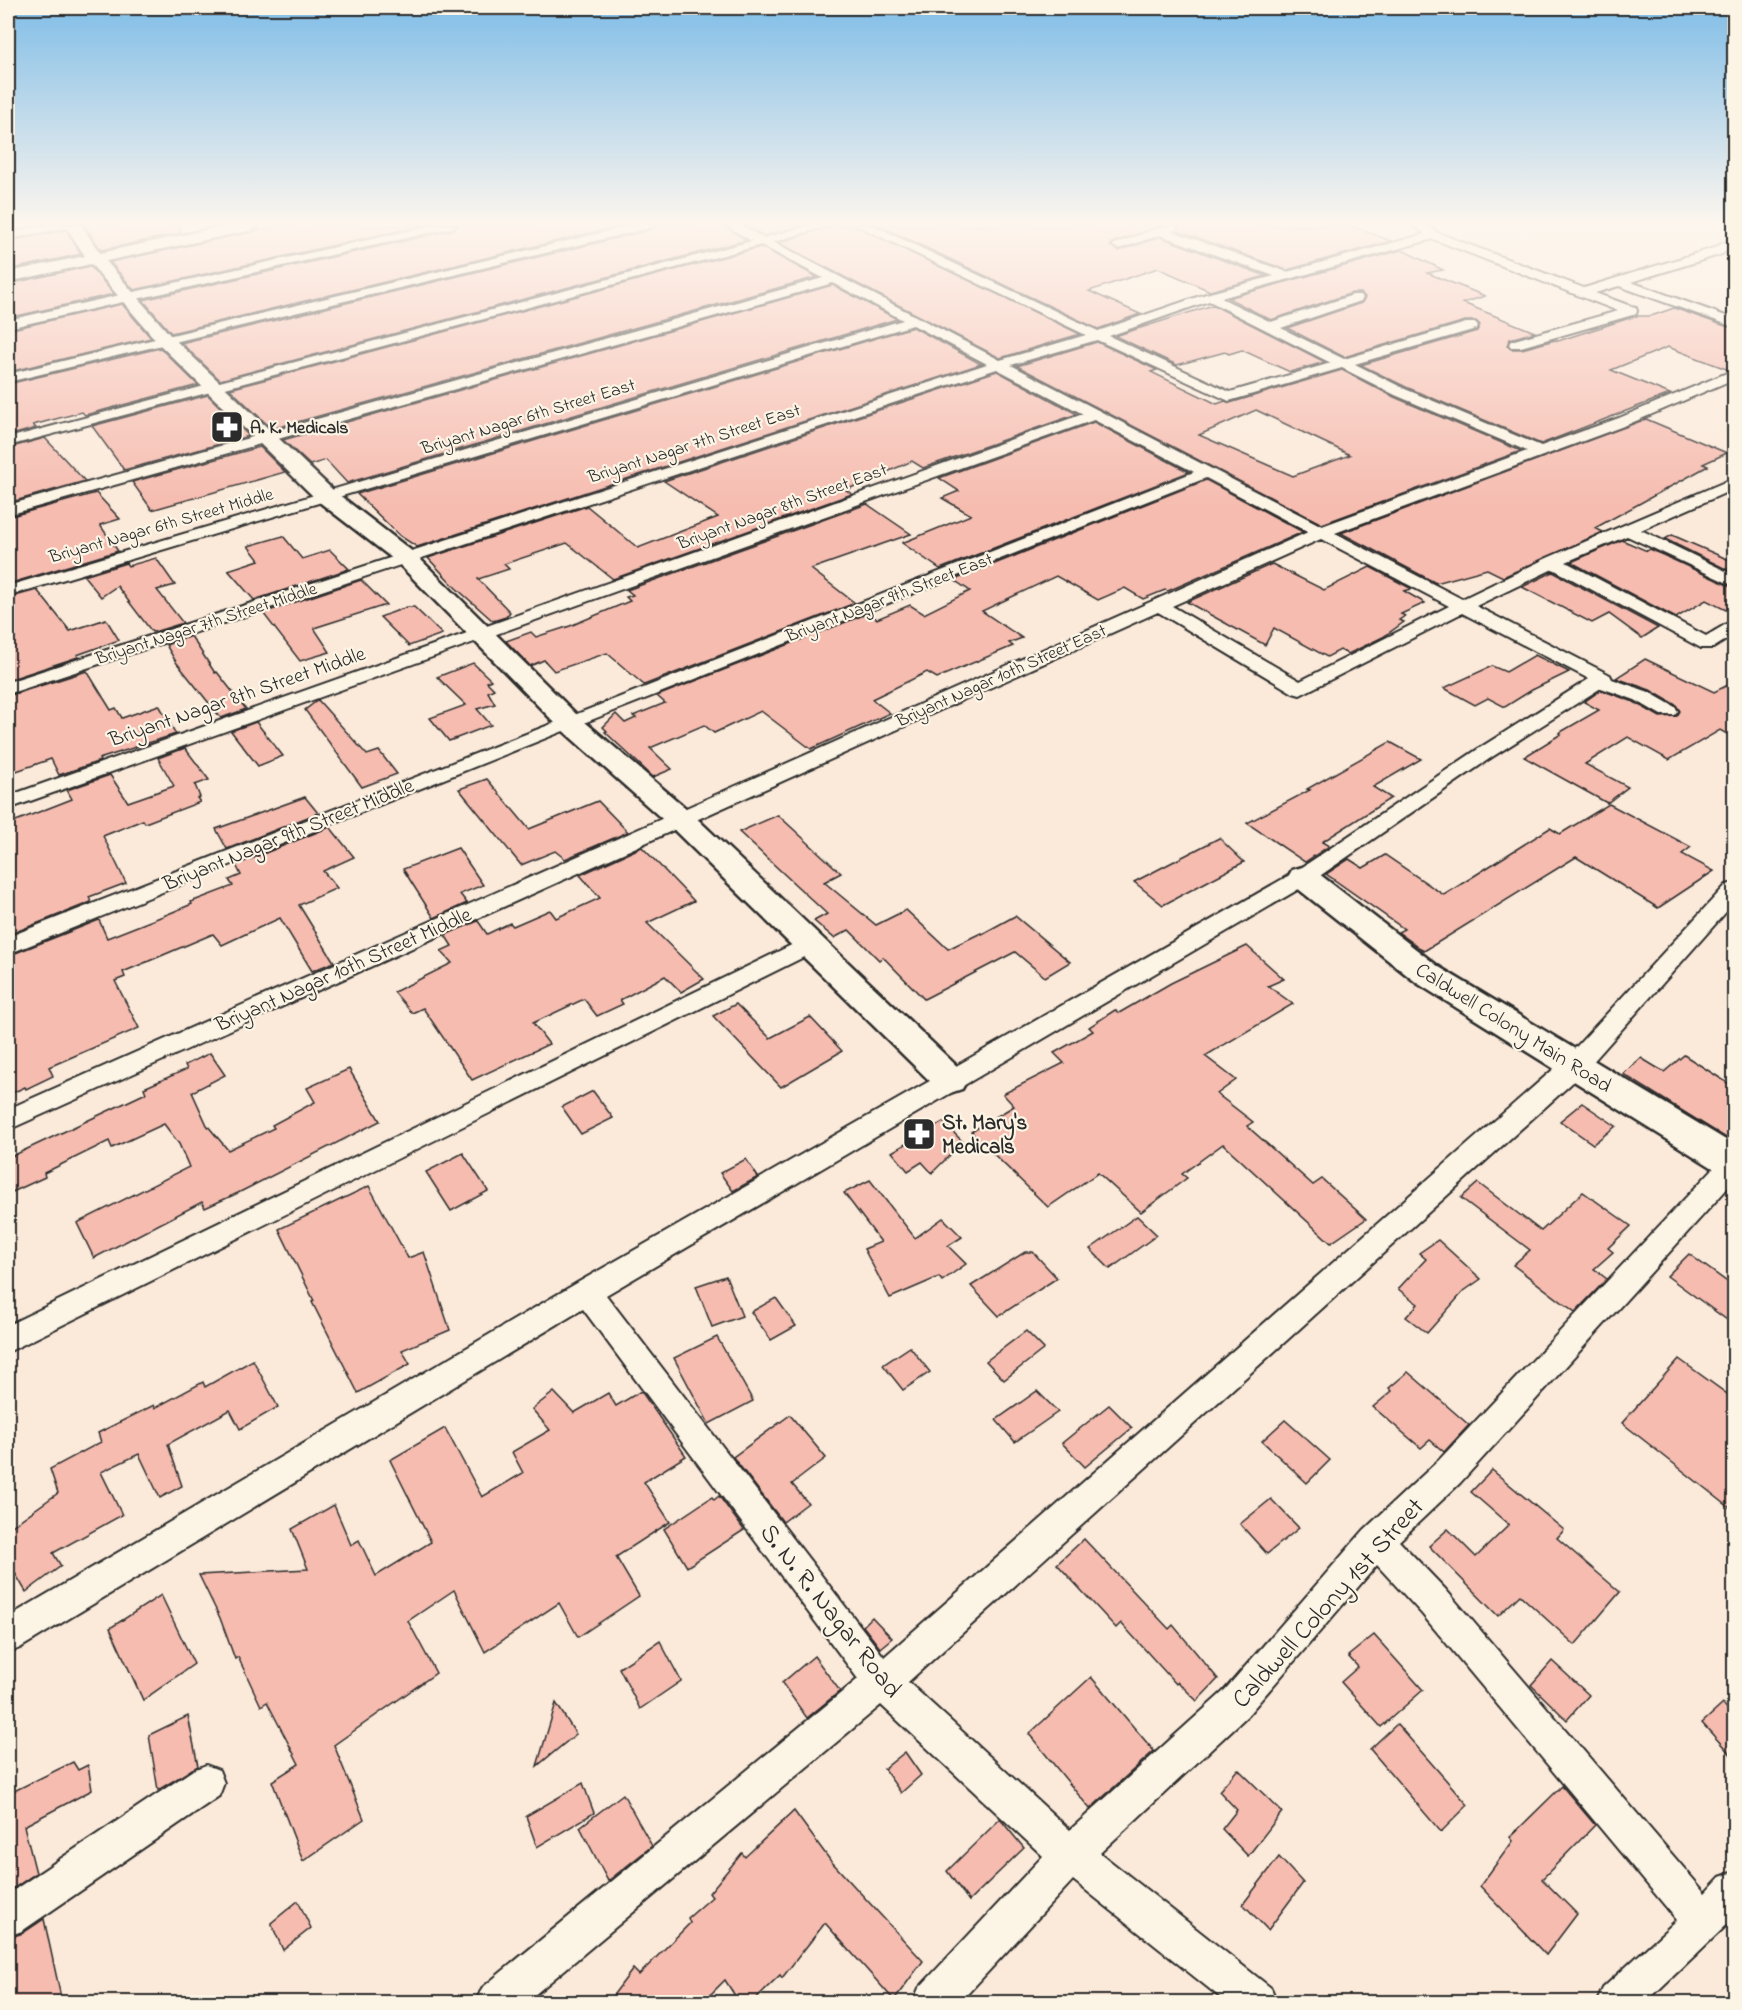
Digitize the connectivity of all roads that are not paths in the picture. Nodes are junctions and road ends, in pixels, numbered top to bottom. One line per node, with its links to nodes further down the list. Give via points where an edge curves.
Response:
1 (31, 319): 13 (street)
2 (147, 319): 17 (street)
3 (254, 319): 17 (street)
4 (472, 319): 23 (street)
5 (691, 319): 25 (street)
6 (909, 319): 12 (street)
7 (1060, 319): 16 (street)
8 (1146, 319): 16 (street, Briyant Nagar 7th Street East)
9 (1254, 319): 15 (street)
10 (1295, 319): 15 (street)
11 (1604, 319): 18 (street)
12 (913, 321): 19 (street); 30 (street, Briyant Nagar 6th Street East)
13 (8, 324)
14 (1471, 326): 20 (street)
15 (1270, 327): 20 (street)
16 (1096, 336): 19 (street, Briyant Nagar 7th Street East); 20 (street, via 1229,397)
17 (165, 340): 22 (street); 23 (street)
18 (1516, 344)
19 (996, 364): 24 (street); 34 (street, Briyant Nagar 7th Street East)
20 (1346, 364): 27 (street, via 1400,392)
21 (1734, 374): 27 (street, Briyant Nagar 10th Street East, via 1624,421)
22 (8, 378)
23 (213, 387): 25 (street); 26 (street)
24 (1095, 415): 28 (street); 41 (street, Briyant Nagar 8th Street East)
25 (266, 438): 30 (street); 31 (street)
26 (8, 442)
27 (1539, 451): 33 (street, Briyant Nagar 10th Street East)
28 (1208, 472): 33 (street); 45 (street, Briyant Nagar 9th Street East)
29 (1734, 483): 32 (street)
30 (326, 496): 34 (street); 37 (street, Briyant Nagar 6th Street Middle)
31 (8, 510)
32 (1629, 530): 35 (street); 36 (street)
33 (1322, 532): 38 (street, Briyant Nagar 10th Street East); 39 (street)
34 (405, 557): 41 (street); 43 (street, Briyant Nagar 7th Street Middle)
35 (1554, 562): 39 (street); 40 (street, via 1707,644)
36 (1734, 582)
37 (8, 591)
38 (1159, 605): 39 (street, via 1300,689); 47 (street, Briyant Nagar 10th Street East)
39 (1463, 605): 42 (street, via 1599,675 1603,678)
40 (1734, 627)
41 (483, 635): 45 (street); 46 (street, Briyant Nagar 8th Street Middle)
42 (1599, 681): 44 (street, via 1642,696); 48 (street)
43 (8, 688)
44 (1668, 711)
45 (569, 722): 47 (street); 51 (street, Briyant Nagar 9th Street Middle)
46 (8, 803)
47 (679, 818): 50 (street); 54 (street, Briyant Nagar 10th Street Middle)
48 (1303, 877): 52 (street, Caldwell Colony Main Road, via 1428,975); 53 (street)
49 (1734, 890): 52 (street)
50 (810, 944): 53 (street); 57 (street)
51 (8, 946)
52 (1574, 1066): 55 (street, Caldwell Colony Main Road); 60 (street)
53 (950, 1080): 56 (street)
54 (8, 1120)
55 (1734, 1163): 58 (street, Caldwell Colony 1st Street, via 1449,1472)
56 (587, 1292): 59 (street); 60 (street, S. N. R. Nagar Road)
57 (8, 1339)
58 (1376, 1540): 62 (street, Caldwell Colony 1st Street, via 1235,1704); 65 (street, via 1434,1602)
59 (8, 1636)
60 (882, 1682): 62 (street, S. N. R. Nagar Road); 66 (street)
61 (206, 1783): 64 (street)
62 (1070, 1855): 67 (street, Caldwell Colony 1st Street); 68 (street, S. N. R. Nagar Road)
63 (1734, 1891): 65 (street)
64 (8, 1917)
65 (1704, 1922): 69 (street)
66 (496, 2002)
67 (933, 2002)
68 (1257, 2002)
69 (1617, 2002)

